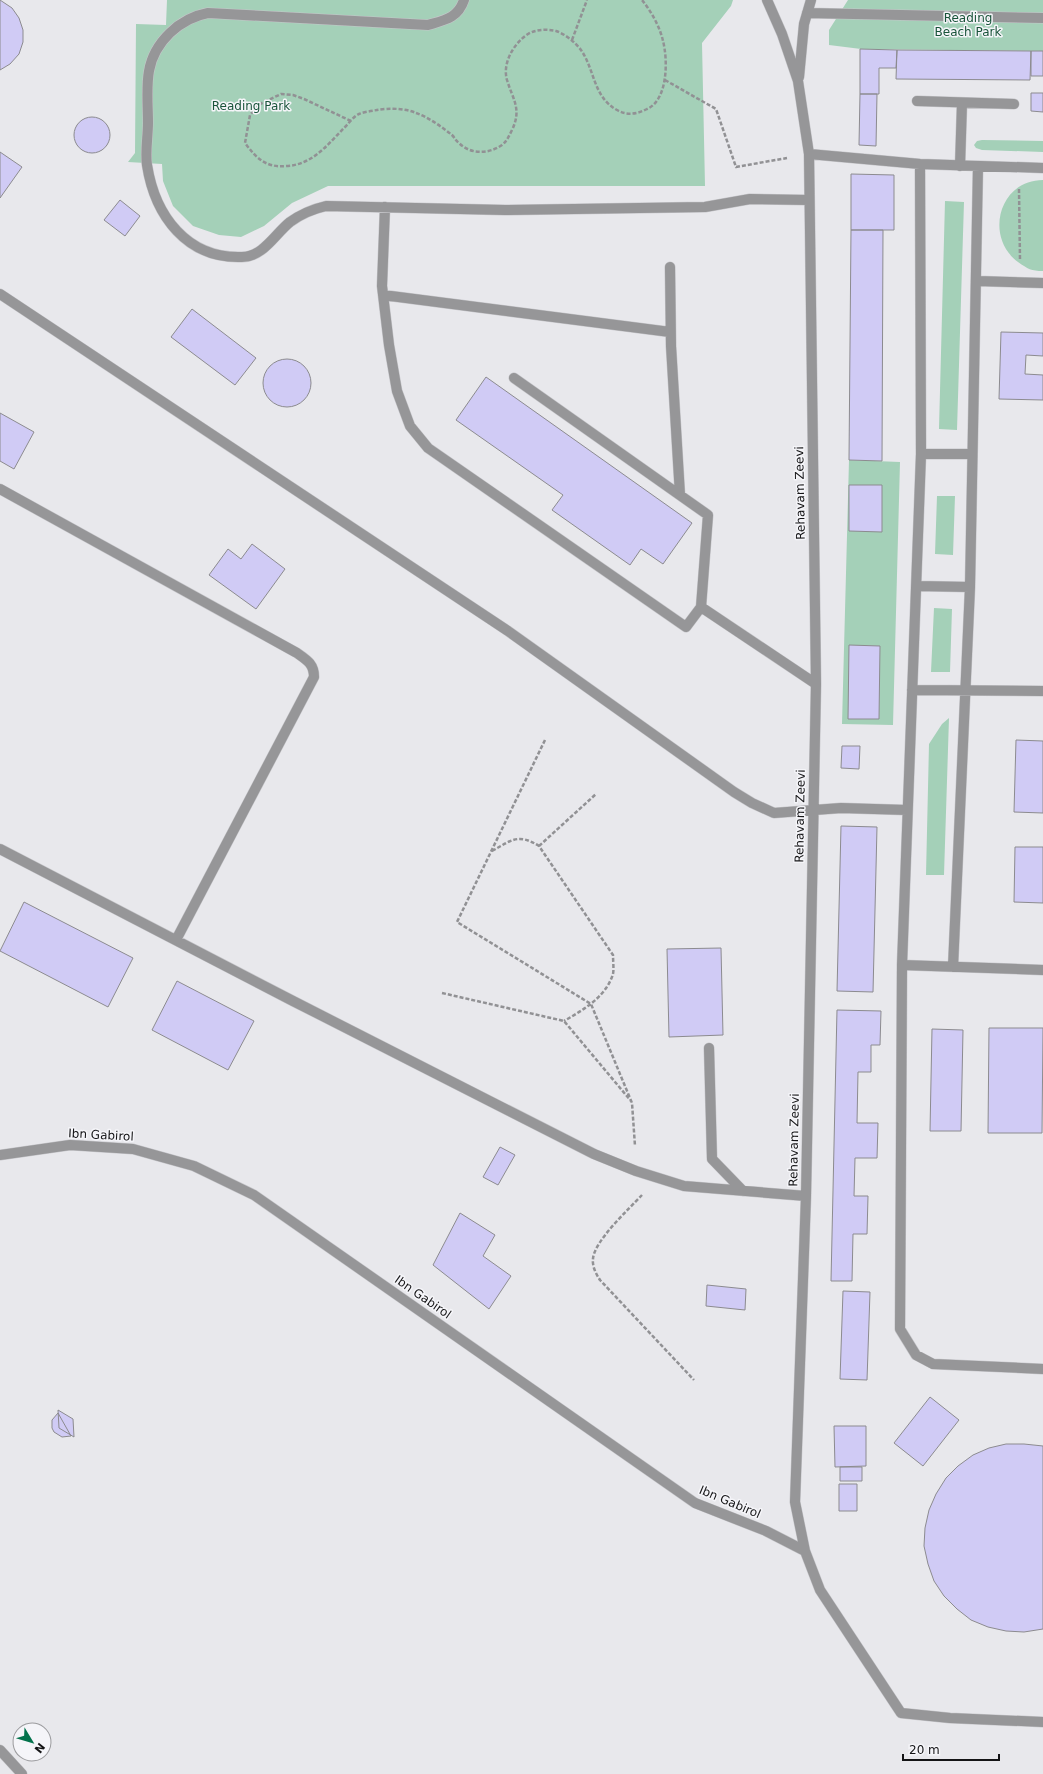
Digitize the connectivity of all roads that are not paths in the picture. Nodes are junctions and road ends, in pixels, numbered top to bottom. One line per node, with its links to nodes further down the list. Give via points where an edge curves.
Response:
1 (464, 0): 16 (street, via 461,9 453,16 428,25 208,13 195,15 171,32 153,58 149,71 147,164 152,185 164,214 184,239 210,253 244,257 262,251 291,222 312,209 326,206)
2 (766, 0): 6 (street, Rehavam Zeevi, via 782,34)
3 (812, 0): 4 (street, Rehavam Zeevi)
4 (807, 13): 5 (street); 6 (street, Rehavam Zeevi)
5 (1043, 18)
6 (798, 81): 10 (street, Rehavam Zeevi)
7 (917, 101): 8 (street)
8 (962, 103): 9 (street); 12 (street)
9 (1014, 104)
10 (809, 154): 11 (street); 15 (street, Rehavam Zeevi)
11 (920, 164): 12 (street); 24 (street)
12 (960, 166): 13 (street)
13 (978, 166): 14 (street); 18 (street)
14 (1043, 168)
15 (809, 200): 16 (street, via 750,199 705,207 505,210); 31 (street, Rehavam Zeevi)
16 (385, 207): 21 (street)
17 (670, 267): 22 (street)
18 (977, 281): 19 (street); 25 (street)
19 (1043, 283)
20 (0, 294): 36 (street, via 508,631 734,792 774,813)
21 (383, 295): 22 (street); 30 (street, via 397,391 410,426 428,448 686,627)
22 (670, 332): 27 (street)
23 (514, 378): 27 (street)
24 (921, 454): 25 (street); 28 (street)
25 (972, 454): 29 (street)
26 (0, 489): 38 (street, via 297,653 314,668 314,677)
27 (680, 495): 30 (street, via 708,515)
28 (916, 586): 29 (street); 32 (street)
29 (970, 587): 33 (street)
30 (701, 608): 31 (street)
31 (816, 684): 36 (street, Rehavam Zeevi)
32 (912, 690): 33 (street); 35 (street)
33 (966, 690): 34 (street); 40 (street)
34 (1043, 692)
35 (907, 810): 36 (street, via 841,808); 39 (street)
36 (814, 811): 45 (street, Rehavam Zeevi)
37 (0, 848): 38 (street)
38 (176, 940): 44 (street, via 580,1147 636,1171 684,1186)
39 (902, 965): 40 (street); 46 (street, via 900,1329 916,1355 933,1364)
40 (953, 967): 41 (street)
41 (1043, 970)
42 (709, 1048): 44 (street, via 712,1159)
43 (0, 1155): 47 (street, Ibn Gabirol, via 70,1145 133,1149 194,1166 254,1194 695,1503 766,1531)
44 (743, 1191): 45 (street)
45 (806, 1196): 47 (street, Rehavam Zeevi, via 795,1502)
46 (1043, 1369)
47 (805, 1551): 48 (street, Rehavam Zeevi, via 820,1590 902,1713)
48 (1043, 1722)
49 (0, 1750): 50 (street)
50 (22, 1774)

